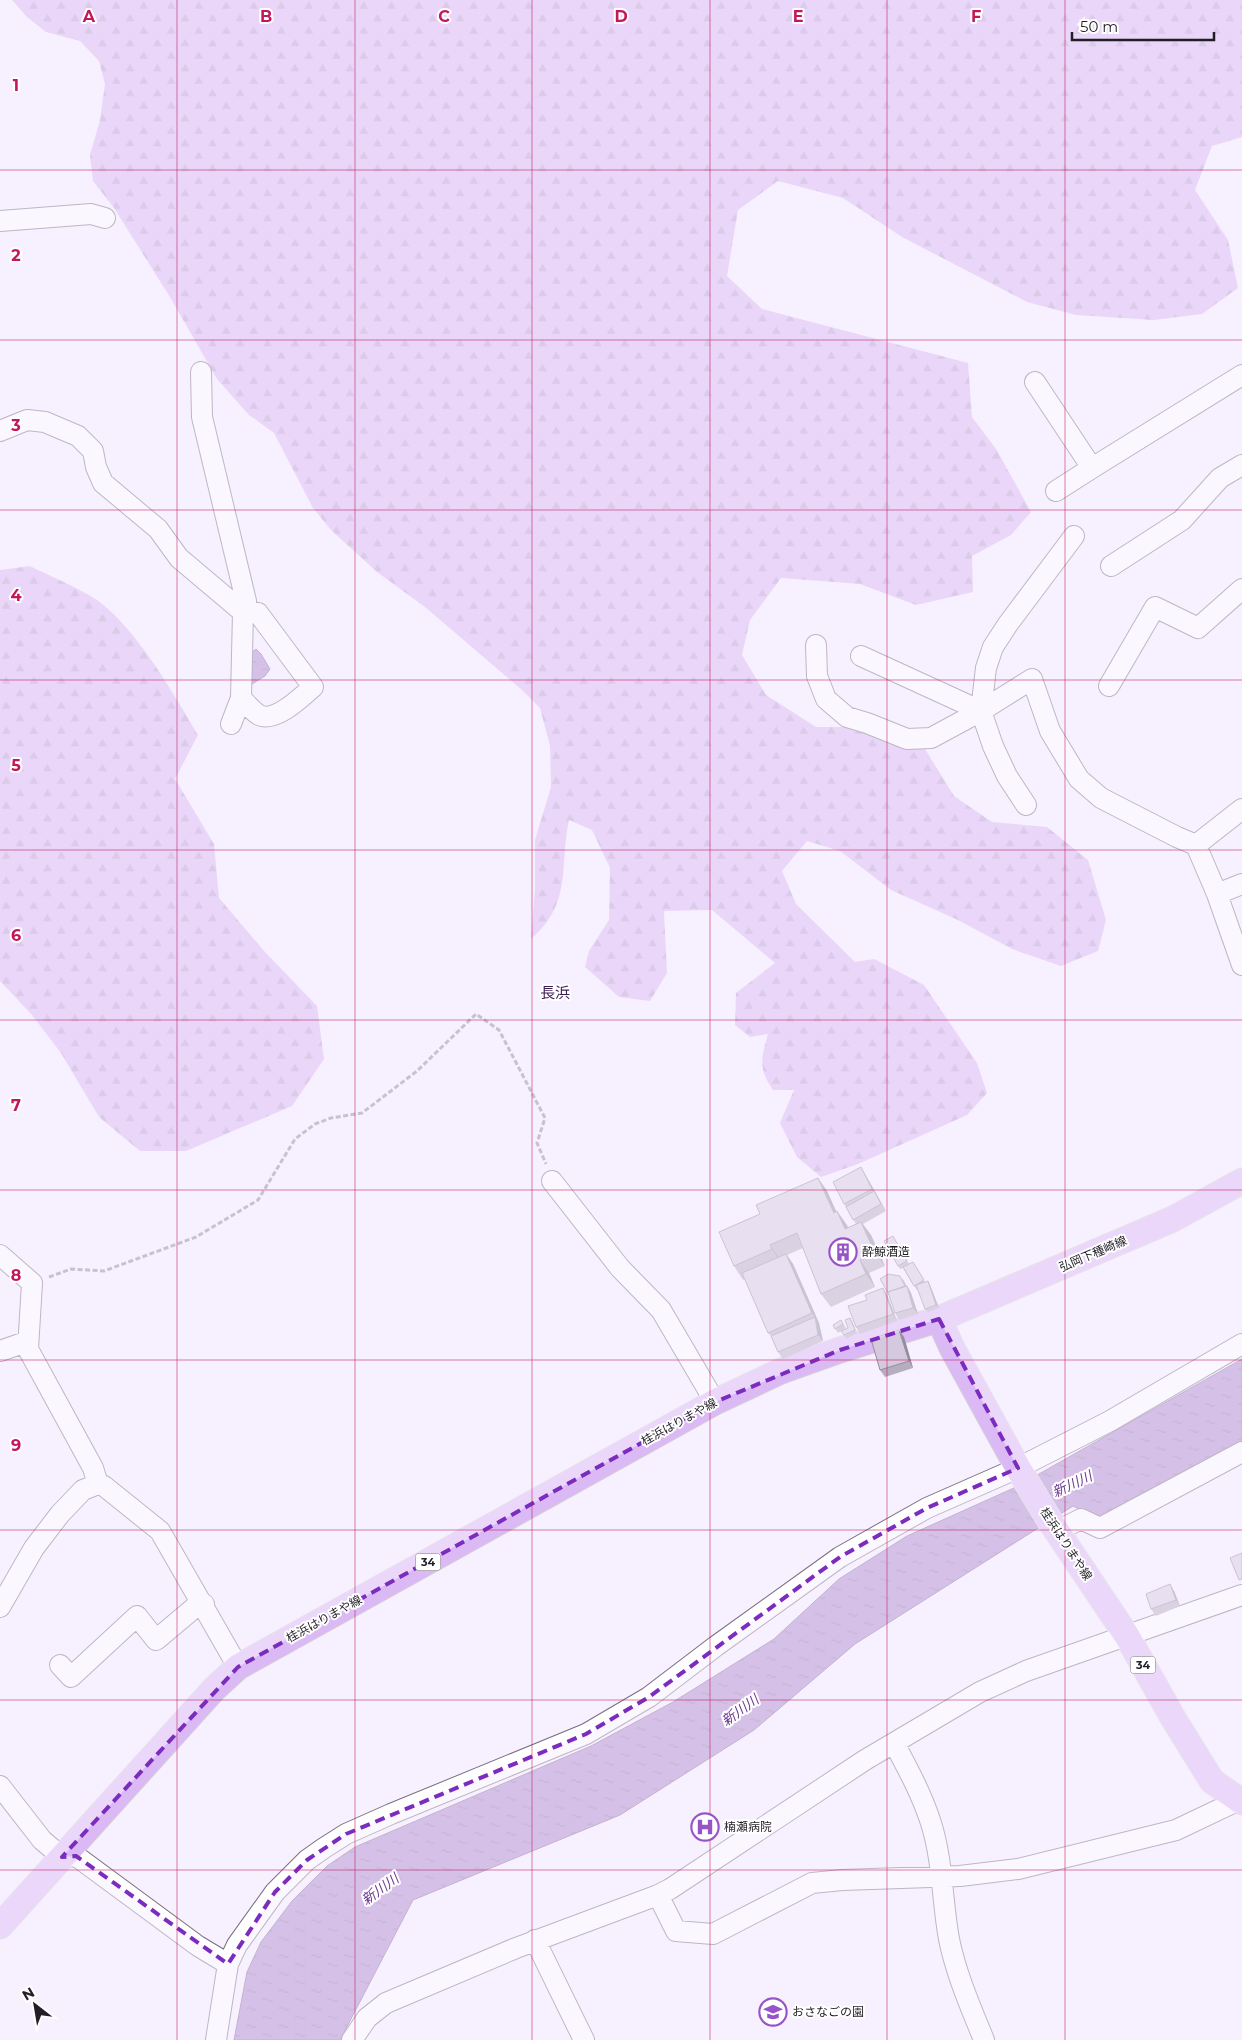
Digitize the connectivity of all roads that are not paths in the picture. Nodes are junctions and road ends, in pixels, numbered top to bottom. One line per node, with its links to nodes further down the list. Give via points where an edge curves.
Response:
1 (105, 218): 2 (street, via 91,214)
2 (0, 220)
3 (201, 372): 13 (street, via 202,417 246,601)
4 (1242, 375): 8 (street)
5 (1035, 382): 8 (street)
6 (0, 431): 13 (street, via 27,420 45,422 78,436 93,451 103,483 158,528 178,558)
7 (1242, 465): 11 (street, via 1220,478 1182,520)
8 (1092, 468): 9 (street)
9 (1056, 491)
10 (1074, 536): 18 (street, via 993,648 986,668)
11 (1111, 566)
12 (1242, 589): 16 (street, via 1198,628 1155,607)
13 (243, 612): 17 (street); 17 (street, via 258,612 314,687 273,716 259,715)
14 (816, 645): 18 (street, via 817,676 826,699 847,717 907,739 931,738)
15 (861, 656): 18 (street)
16 (1109, 686)
17 (241, 698): 19 (street)
18 (982, 711): 20 (street, via 1007,776); 22 (street, via 1032,679 1050,731 1079,779 1101,798)
19 (231, 724)
20 (1026, 805)
21 (1242, 809): 22 (street)
22 (1196, 845): 24 (street)
23 (1242, 884): 24 (street)
24 (1217, 894): 25 (street)
25 (1242, 965)
26 (552, 1181): 33 (street, via 620,1268 660,1310)
27 (1242, 1181): 29 (main road, 弘岡下種崎線, via 1173,1219)
28 (0, 1255): 31 (street, via 32,1284)
29 (939, 1319): 33 (main road, 桂浜はりまや線 / 34, via 781,1371); 35 (main road, 桂浜はりまや線 / 34)
30 (1242, 1344): 35 (street)
31 (28, 1349): 32 (street, via 23,1343); 36 (street, via 93,1468)
32 (0, 1351)
33 (715, 1402): 43 (main road, 桂浜はりまや線 / 34)
34 (1242, 1452): 37 (street, via 1100,1528 1082,1519)
35 (1020, 1472): 37 (main road, 桂浜はりまや線 / 34); 52 (street, via 927,1508 840,1556 649,1697 586,1734 338,1838 307,1860 275,1892 237,1945)
36 (98, 1484): 39 (street, via 160,1531); 40 (street, via 83,1490 60,1514 34,1548)
37 (1054, 1526): 41 (main road, 桂浜はりまや線 / 34)
38 (1242, 1595): 41 (street)
39 (204, 1604): 42 (street, via 194,1608 156,1640 137,1616 71,1677); 43 (street)
40 (0, 1607)
41 (1127, 1636): 44 (street, via 1026,1671 980,1692); 46 (main road, 桂浜はりまや線 / 34, via 1212,1781)
42 (60, 1665)
43 (238, 1667): 47 (main road, 桂浜はりまや線 / 34)
44 (894, 1744): 48 (street, via 932,1824); 49 (street)
45 (0, 1786): 47 (street, via 42,1840)
46 (1241, 1801): 48 (street, via 1176,1830 1018,1869)
47 (62, 1857): 50 (main road, 桂浜はりまや線 / 34); 52 (street, via 76,1856 198,1946)
48 (942, 1877): 49 (street, via 812,1884 713,1934 676,1931); 56 (street, via 949,1940)
49 (658, 1895): 51 (street)
50 (0, 1926)
51 (535, 1940): 54 (street, via 386,2003 367,2018); 55 (street)
52 (228, 1964): 53 (street)
53 (216, 2040)
54 (352, 2040)
55 (584, 2040)
56 (984, 2040)

